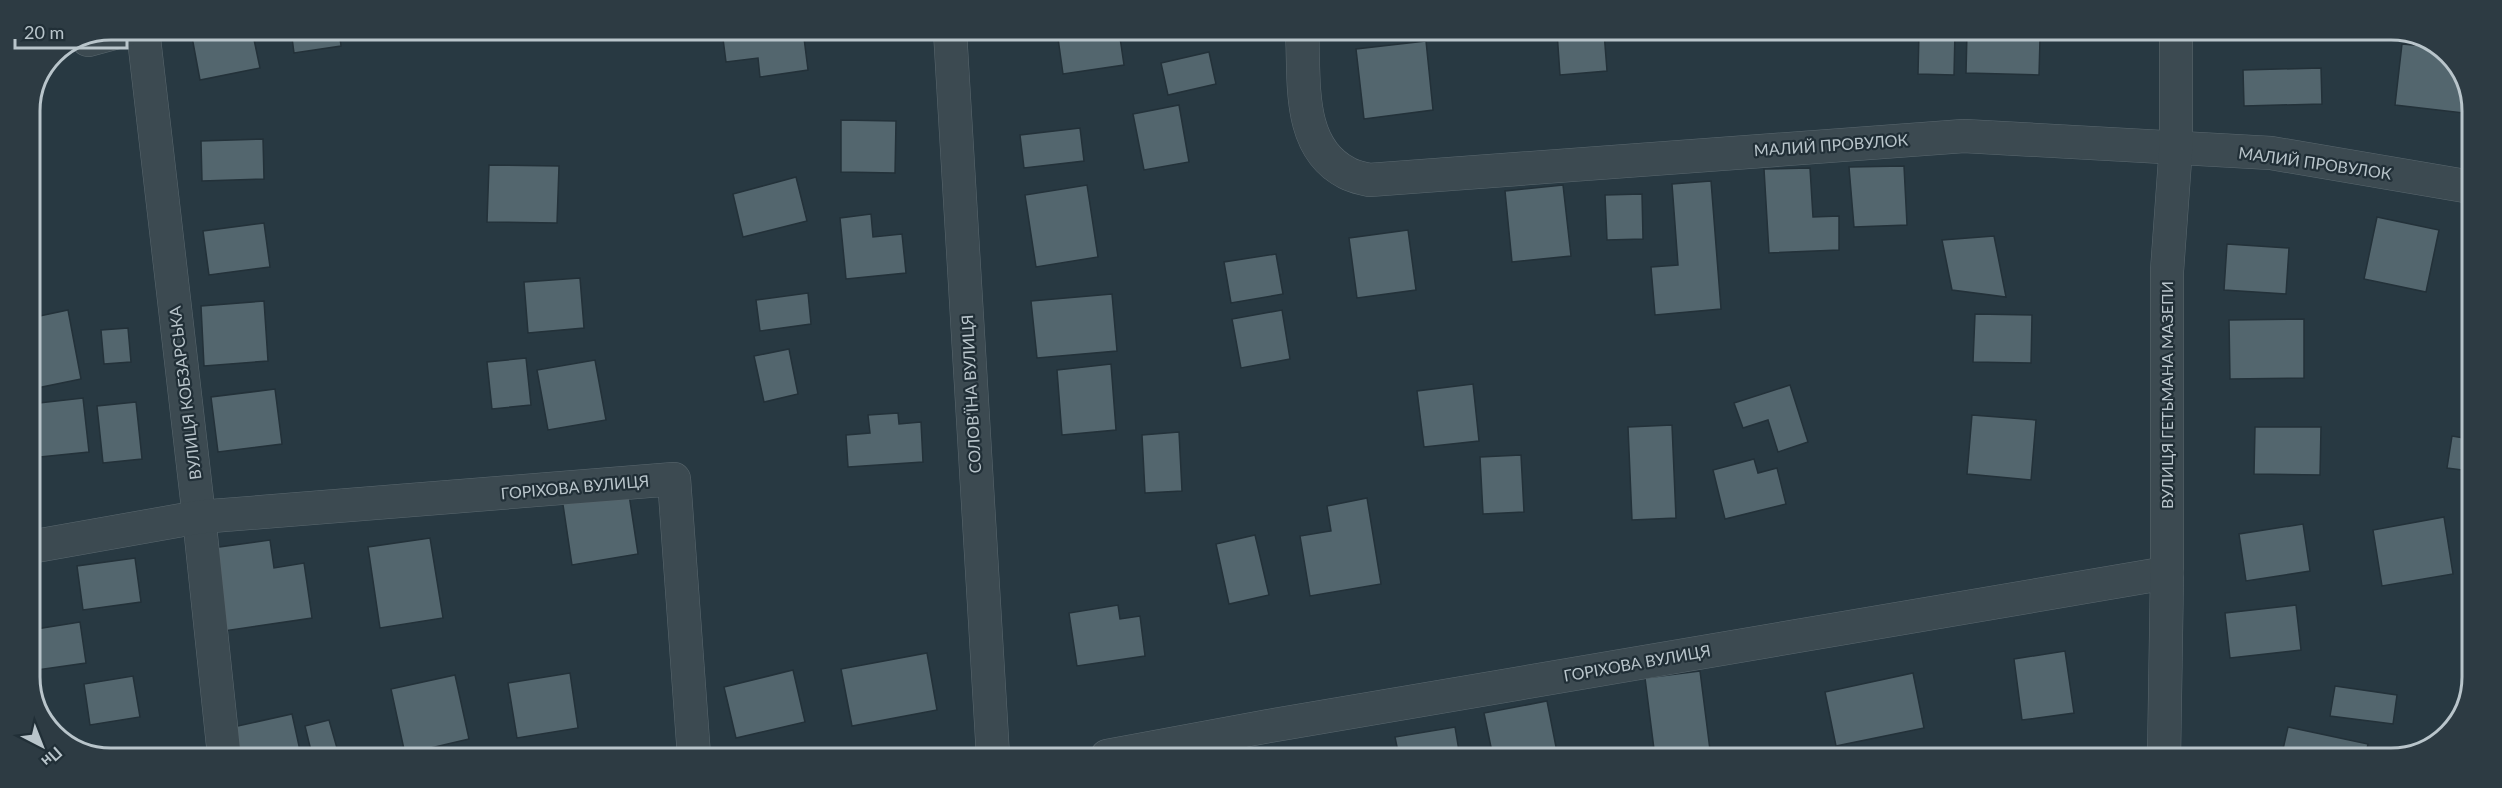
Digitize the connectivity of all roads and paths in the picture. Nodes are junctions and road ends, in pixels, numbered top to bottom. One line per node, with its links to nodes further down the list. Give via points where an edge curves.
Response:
1 (143, 40): 7 (street, ВУЛИЦЯ КОБЗАРСЬКА)
2 (951, 40): 12 (street, СОЛОВ'ЇНА ВУЛИЦЯ)
3 (1302, 40): 5 (street, МАЛИЙ ПРОВУЛОК, via 1307,120 1312,138 1326,158 1348,173 1369,180 1964,135)
4 (2176, 40): 5 (street, ВУЛИЦЯ ГЕТЬМАНА МАЗЕПИ)
5 (2176, 146): 6 (street, МАЛИЙ ПРОВУЛОК, via 2271,153); 9 (street, ВУЛИЦЯ ГЕТЬМАНА МАЗЕПИ, via 2168,271)
6 (2461, 185)
7 (199, 517): 8 (street); 10 (street, ВУЛИЦЯ КОБЗАРСЬКА); 11 (street, ГОРІХОВА ВУЛИЦЯ, via 674,479)
8 (41, 545)
9 (2167, 573): 13 (street, ГОРІХОВА ВУЛИЦЯ); 14 (street, ВУЛИЦЯ ГЕТЬМАНА МАЗЕПИ)
10 (223, 748)
11 (693, 748)
12 (993, 748)
13 (1150, 748)
14 (2164, 748)

